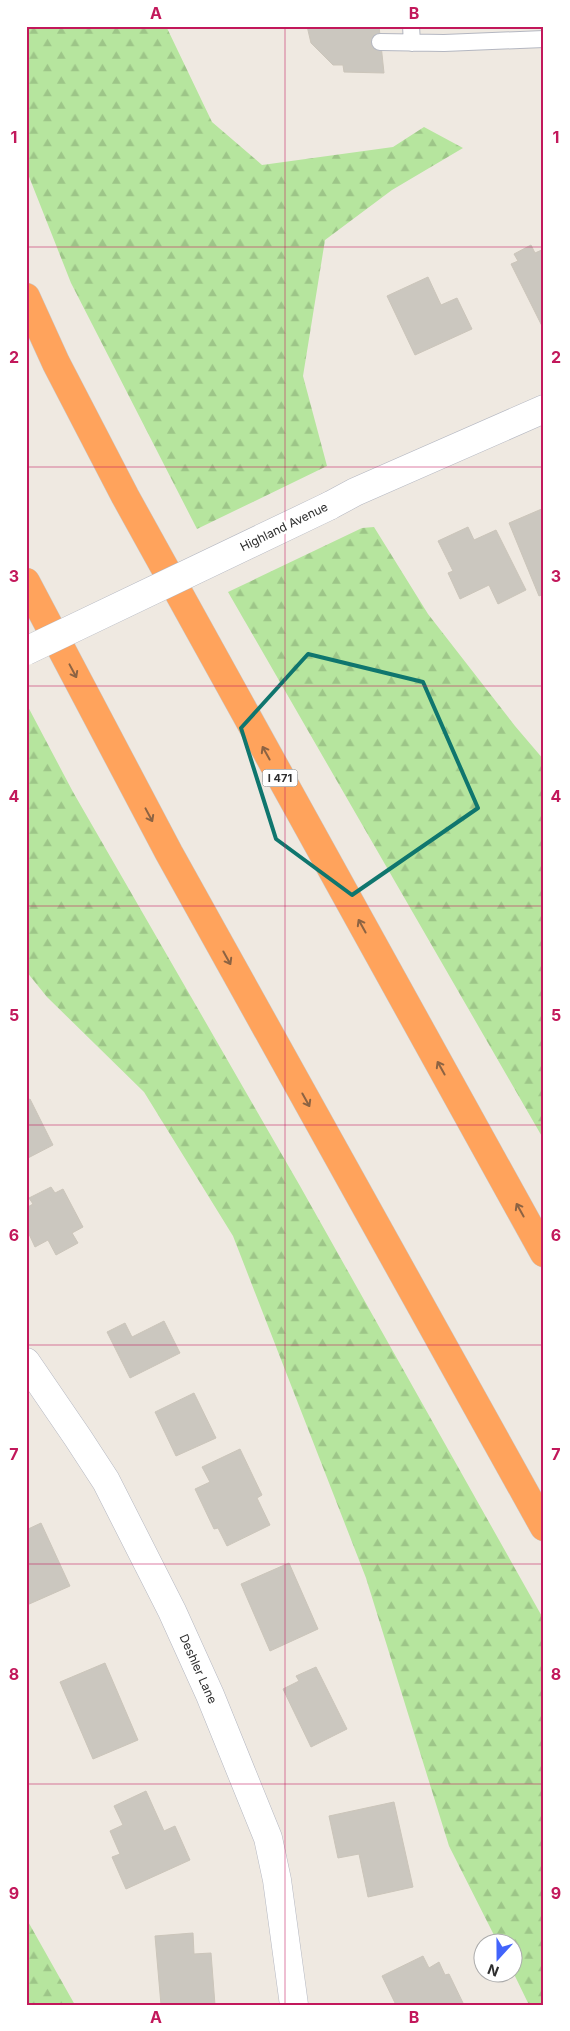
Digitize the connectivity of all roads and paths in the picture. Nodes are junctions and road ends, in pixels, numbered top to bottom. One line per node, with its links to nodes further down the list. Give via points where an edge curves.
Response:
1 (411, 34): 2 (lane); 3 (lane)
2 (544, 38)
3 (380, 42)
4 (26, 297): 8 (highway, I 471, one-way to 4, via 125,496 56,363)
5 (544, 409): 7 (street, Highland Avenue, bridge, via 329,506)
6 (26, 582): 10 (highway, one-way to 10, via 169,852)
7 (26, 651)
8 (544, 1253)
9 (26, 1362): 11 (street, Deshler Lane, via 106,1481 210,1695 268,1838)
10 (544, 1527)
11 (294, 2005)

